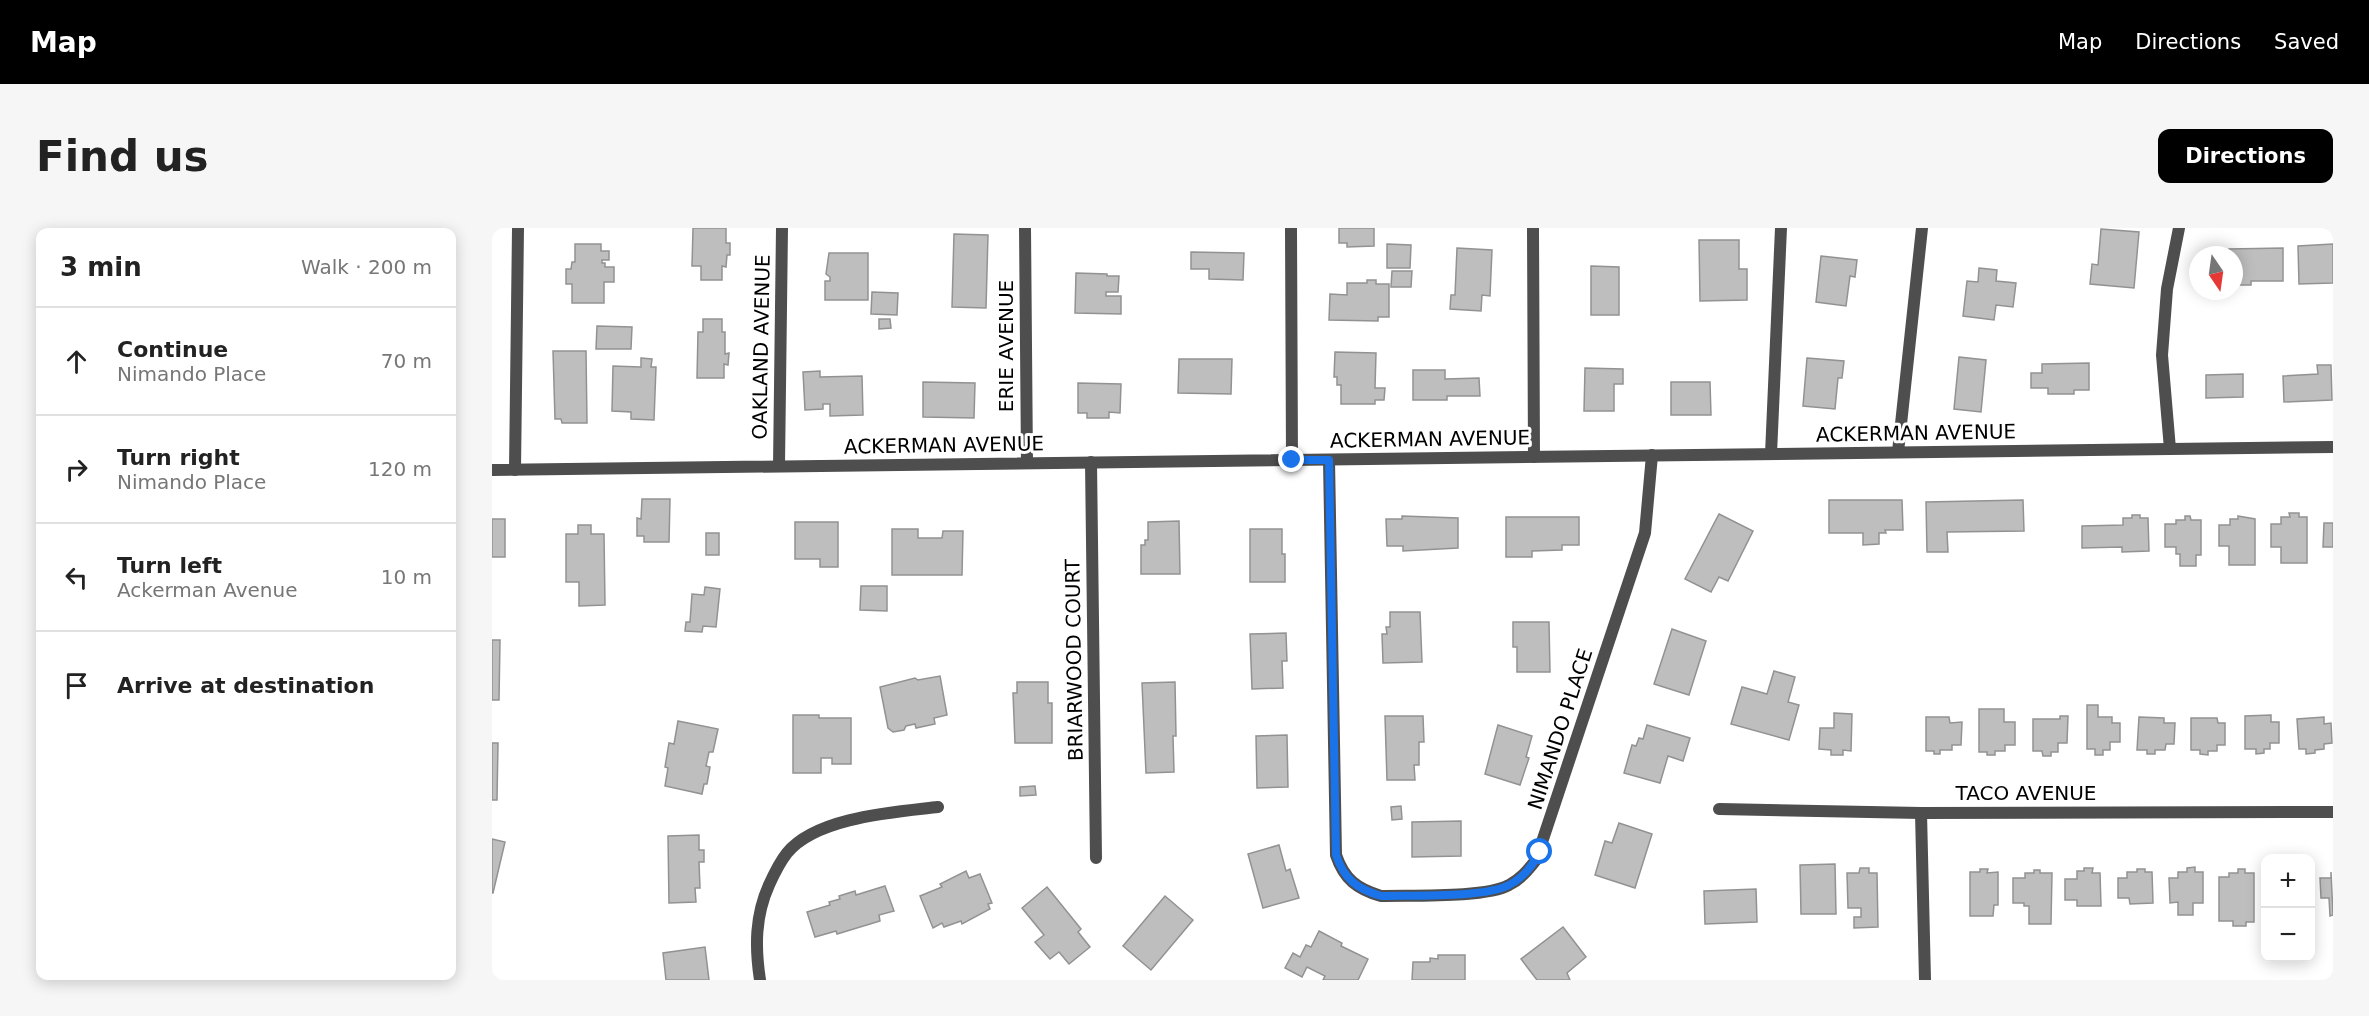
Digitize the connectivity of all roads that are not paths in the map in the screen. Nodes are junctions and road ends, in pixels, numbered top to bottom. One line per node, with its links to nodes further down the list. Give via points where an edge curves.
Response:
1 (518, 228): 21 (street)
2 (782, 228): 19 (street, OAKLAND AVENUE)
3 (1025, 228): 18 (street, ERIE AVENUE)
4 (1291, 228): 15 (street)
5 (1533, 228): 14 (street)
6 (1781, 228): 12 (street)
7 (1922, 228): 11 (street)
8 (2179, 228): 10 (street, via 2167,289 2162,356)
9 (2333, 447): 10 (street, ACKERMAN AVENUE)
10 (2170, 449): 11 (street, ACKERMAN AVENUE)
11 (1898, 452): 12 (street, ACKERMAN AVENUE)
12 (1770, 454): 13 (street, ACKERMAN AVENUE)
13 (1652, 455): 14 (street, ACKERMAN AVENUE); 16 (street, NIMANDO PLACE, via 1645,533 1536,860 1509,886 1490,892 1381,896 1351,883 1336,855)
14 (1534, 457): 16 (street, ACKERMAN AVENUE)
15 (1292, 460): 16 (street, ACKERMAN AVENUE); 17 (street, ACKERMAN AVENUE)
16 (1329, 460)
17 (1091, 462): 18 (street, ACKERMAN AVENUE); 26 (street, BRIARWOOD COURT)
18 (1027, 463): 19 (street, ACKERMAN AVENUE)
19 (778, 466): 21 (street, ACKERMAN AVENUE)
20 (492, 470): 21 (street, ACKERMAN AVENUE)
21 (514, 470)
22 (938, 807): 27 (street, via 866,817 831,827 801,840 788,852 764,897 758,923 756,954)
23 (1719, 809): 25 (street, TACO AVENUE)
24 (2333, 812): 25 (street, TACO AVENUE)
25 (1921, 813): 28 (street)
26 (1096, 858)
27 (760, 980)
28 (1925, 980)

